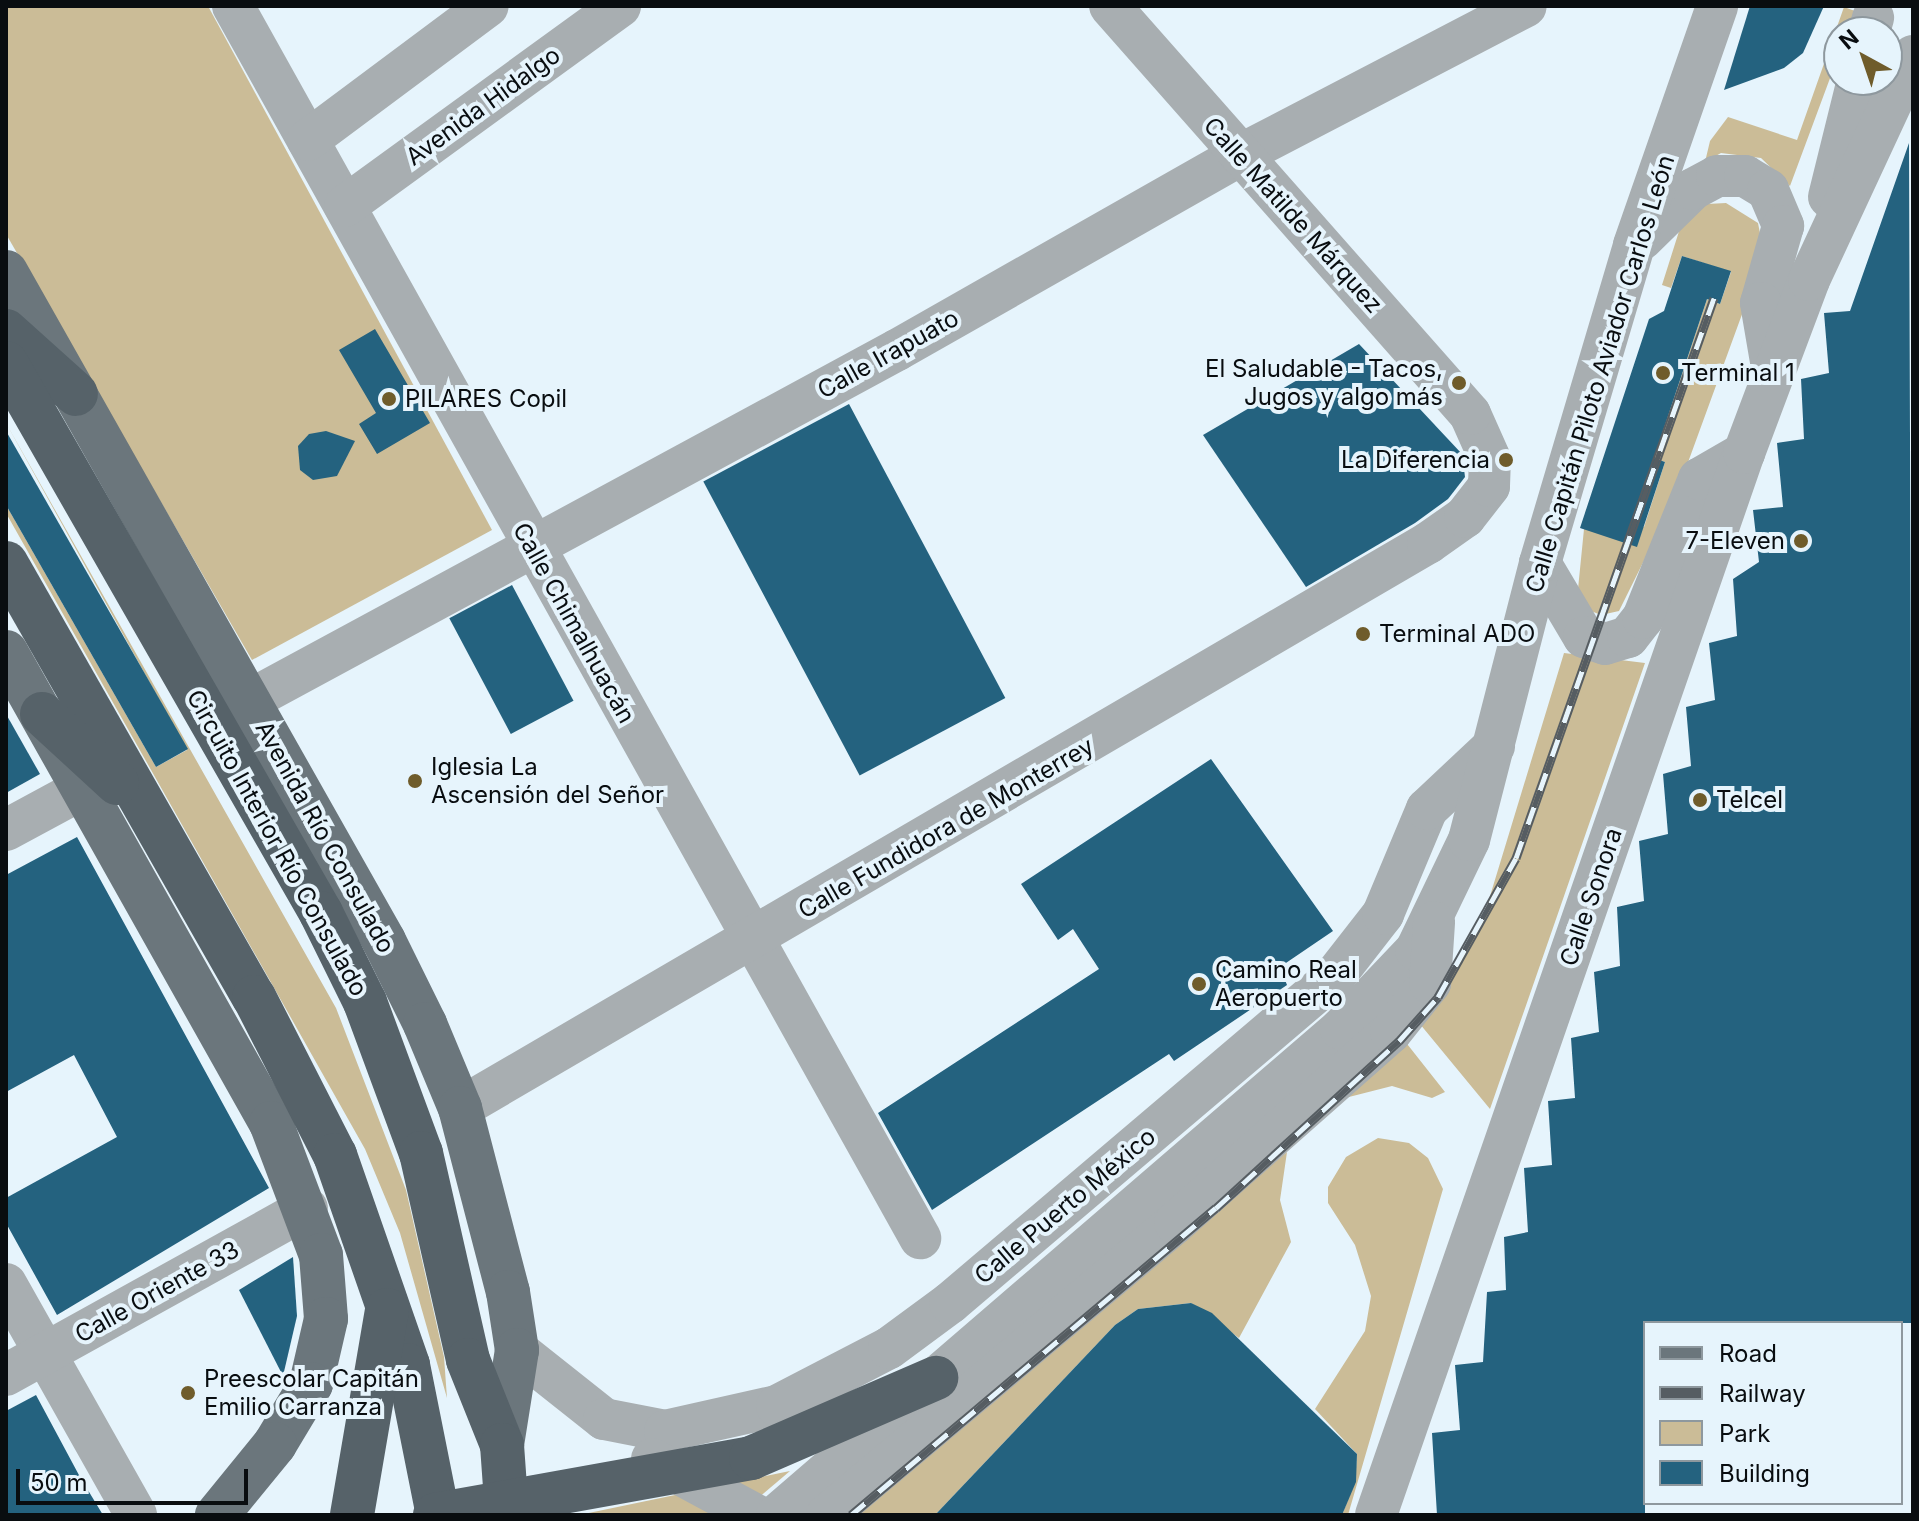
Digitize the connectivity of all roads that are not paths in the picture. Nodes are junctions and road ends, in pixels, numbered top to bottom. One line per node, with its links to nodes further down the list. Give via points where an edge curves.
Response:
1 (233, 6): 9 (street, Calle Chimalhuacán)
2 (488, 6): 9 (street)
3 (620, 6): 11 (street, Avenida Hidalgo)
4 (1110, 6): 10 (street, Calle Matilde Márquez)
5 (1717, 6): 12 (street, Calle Capitán Piloto Aviador Carlos León)
6 (1518, 8): 10 (street, Calle Irapuato)
7 (1913, 56): 14 (street)
8 (1854, 96): 14 (street)
9 (308, 140): 11 (street, Calle Chimalhuacán)
10 (1240, 155): 20 (street, Calle Matilde Márquez, via 1475,424 1490,459 1489,486 1465,517); 21 (street, Calle Irapuato, via 897,350)
11 (345, 206): 21 (street, Calle Chimalhuacán)
12 (1634, 245): 17 (street, via 1704,181 1745,176 1768,190 1783,226 1761,303); 23 (street, Calle Capitán Piloto Aviador Carlos León)
13 (6, 272): 18 (main road, Avenida Río Consulado)
14 (1809, 280): 17 (street, Calle Sonora)
15 (6, 331): 18 (highway)
16 (6, 363): 43 (highway, Circuito Interior Río Consulado, via 321,913 365,1002 421,1153 468,1360)
17 (1773, 373): 19 (street, Calle Sonora)
18 (76, 394): 25 (main road, Avenida Río Consulado)
19 (1744, 453): 23 (street, via 1699,479 1643,618 1628,637 1605,644 1584,637); 52 (street, Calle Sonora)
20 (1428, 543): 32 (street, Calle Fundidora de Monterrey)
21 (532, 546): 25 (street, Calle Irapuato); 32 (street, Calle Chimalhuacán)
22 (6, 563): 29 (highway)
23 (1540, 563): 27 (street, Calle Capitán Piloto Aviador Carlos León)
24 (6, 652): 26 (main road)
25 (250, 700): 33 (main road, Avenida Río Consulado, via 384,941)
26 (42, 714): 28 (main road); 29 (highway)
27 (1495, 745): 31 (street, Calle Capitán Piloto Aviador Carlos León, via 1469,840); 42 (street, Calle Puerto México, via 1427,809 1383,914 1334,977 920,1326 818,1388 734,1418 665,1431 623,1426)
28 (84, 788): 30 (street); 34 (main road, via 271,1123)
29 (147, 810): 37 (highway, via 311,1106)
30 (6, 830)
31 (1434, 921): 41 (street, via 1373,999); 51 (street, via 1430,983 1391,1032 1175,1223)
32 (749, 941): 33 (street, Calle Fundidora de Monterrey); 35 (street, Calle Chimalhuacán)
33 (460, 1108): 38 (main road, Avenida Río Consulado, via 489,1208)
34 (307, 1208): 39 (street, Calle Oriente 33); 46 (main road, via 326,1288 322,1353 296,1413)
35 (920, 1238)
36 (6, 1284): 39 (street)
37 (389, 1300): 44 (highway); 47 (highway, via 414,1391)
38 (517, 1350): 42 (street, Calle Puerto México); 43 (main road, Avenida Río Consulado)
39 (44, 1354): 40 (street, Calle Oriente 33); 45 (street)
40 (6, 1375)
41 (936, 1378): 47 (highway, bridge, via 751,1458); 50 (street, bridge)
42 (588, 1410): 49 (street, via 685,1481)
43 (502, 1445): 48 (highway, Circuito Interior Río Consulado)
44 (357, 1505)
45 (136, 1515)
46 (217, 1515)
47 (436, 1515)
48 (507, 1515)
49 (756, 1515)
50 (777, 1515)
51 (827, 1515)
52 (1376, 1515)

